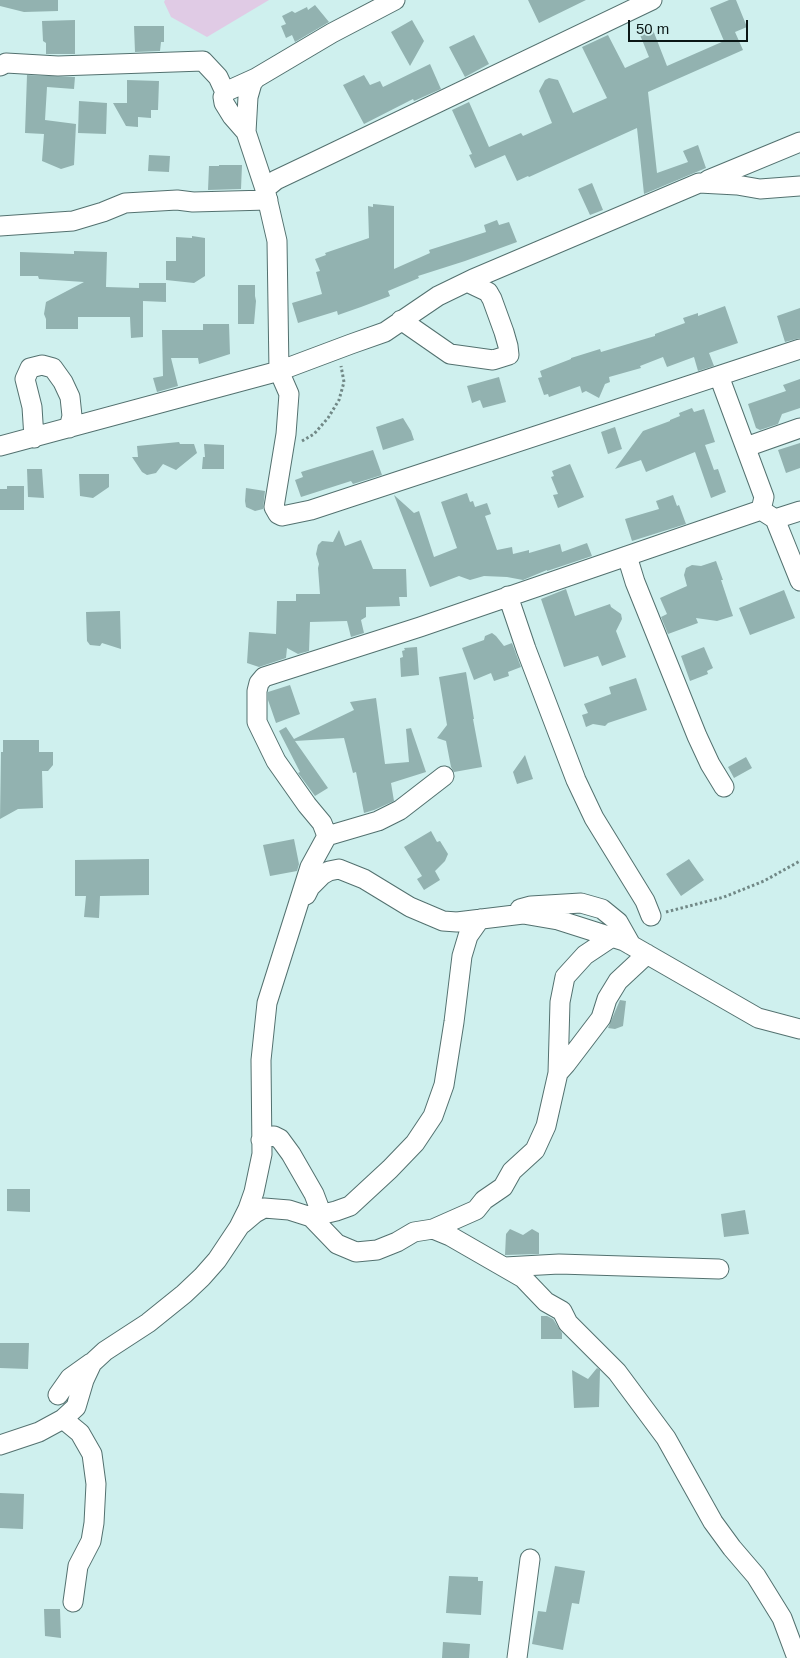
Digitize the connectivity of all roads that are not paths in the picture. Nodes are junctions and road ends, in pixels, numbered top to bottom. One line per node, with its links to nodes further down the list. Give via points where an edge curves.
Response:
1 (395, 0): 4 (street)
2 (652, 0): 10 (street, via 276,180)
3 (0, 66): 5 (street, via 6,63 77,66 203,61 218,77)
4 (256, 78): 5 (street); 6 (street, via 248,97)
5 (225, 92): 6 (street, via 224,103)
6 (246, 132): 10 (street)
7 (800, 142): 8 (street)
8 (699, 183): 9 (street, via 760,189); 12 (street)
9 (800, 186)
10 (266, 195): 11 (street, via 193,202 125,203 73,221); 15 (street, via 276,241)
11 (0, 226)
12 (467, 282): 13 (street); 13 (street, via 488,292 504,332 509,355 494,360 450,354)
13 (401, 320): 15 (street, via 385,332)
14 (800, 349): 16 (street)
15 (279, 371): 16 (street, via 289,394 274,507 282,516 311,510); 17 (street)
16 (719, 376): 21 (street)
17 (69, 428): 19 (street); 19 (street, via 72,416 70,397 63,382 53,368 30,368 25,379 32,406)
18 (800, 428): 21 (street)
19 (34, 438): 20 (street)
20 (0, 446)
21 (746, 447): 23 (street)
22 (800, 511): 23 (street)
23 (768, 515): 24 (street); 25 (street)
24 (627, 556): 26 (street); 28 (street, via 696,736)
25 (800, 581)
26 (508, 596): 29 (street, via 264,677 259,683 256,691 257,722 276,761 322,823); 32 (street, via 576,780 594,818)
27 (444, 776): 29 (street, via 400,810 378,821)
28 (724, 787)
29 (327, 836): 30 (street)
30 (317, 856): 31 (street); 33 (street, via 310,867)
31 (322, 875): 33 (street, via 310,887); 34 (street, via 339,869 348,872 410,907 444,921)
32 (651, 916)
33 (294, 918): 39 (street, via 267,1004 261,1060)
34 (489, 918): 35 (street, via 523,914 558,920); 36 (street, via 531,906 581,903 602,909 618,922); 40 (street, via 468,936 462,956 444,1086 433,1116 415,1143 350,1206)
35 (612, 936): 36 (street); 38 (street, via 585,955 565,977 560,1002)
36 (639, 949): 37 (street, via 758,1018); 38 (street, via 607,999 601,1018)
37 (800, 1029)
38 (558, 1073): 42 (street, via 546,1126 535,1150 512,1171 503,1187 476,1210)
39 (261, 1140): 40 (street, via 274,1136 280,1139 314,1194); 41 (street, via 258,1174)
40 (317, 1216): 41 (street, via 264,1208); 42 (street, via 337,1244 356,1252 377,1250 414,1232)
41 (239, 1227): 45 (street, via 217,1260 184,1294)
42 (433, 1230): 43 (street)
43 (505, 1267): 44 (street, via 559,1264); 52 (street, via 523,1278 546,1302 562,1312 568,1323 623,1380 666,1438 713,1522 756,1576 782,1618)
44 (719, 1269)
45 (92, 1363): 46 (street, via 70,1378); 47 (street, via 76,1408)
46 (58, 1395)
47 (64, 1419): 48 (street); 50 (street, via 80,1432 92,1454 96,1484 91,1541 78,1566)
48 (0, 1446)
49 (530, 1558): 51 (street)
50 (73, 1602)
51 (517, 1658)
52 (797, 1658)

